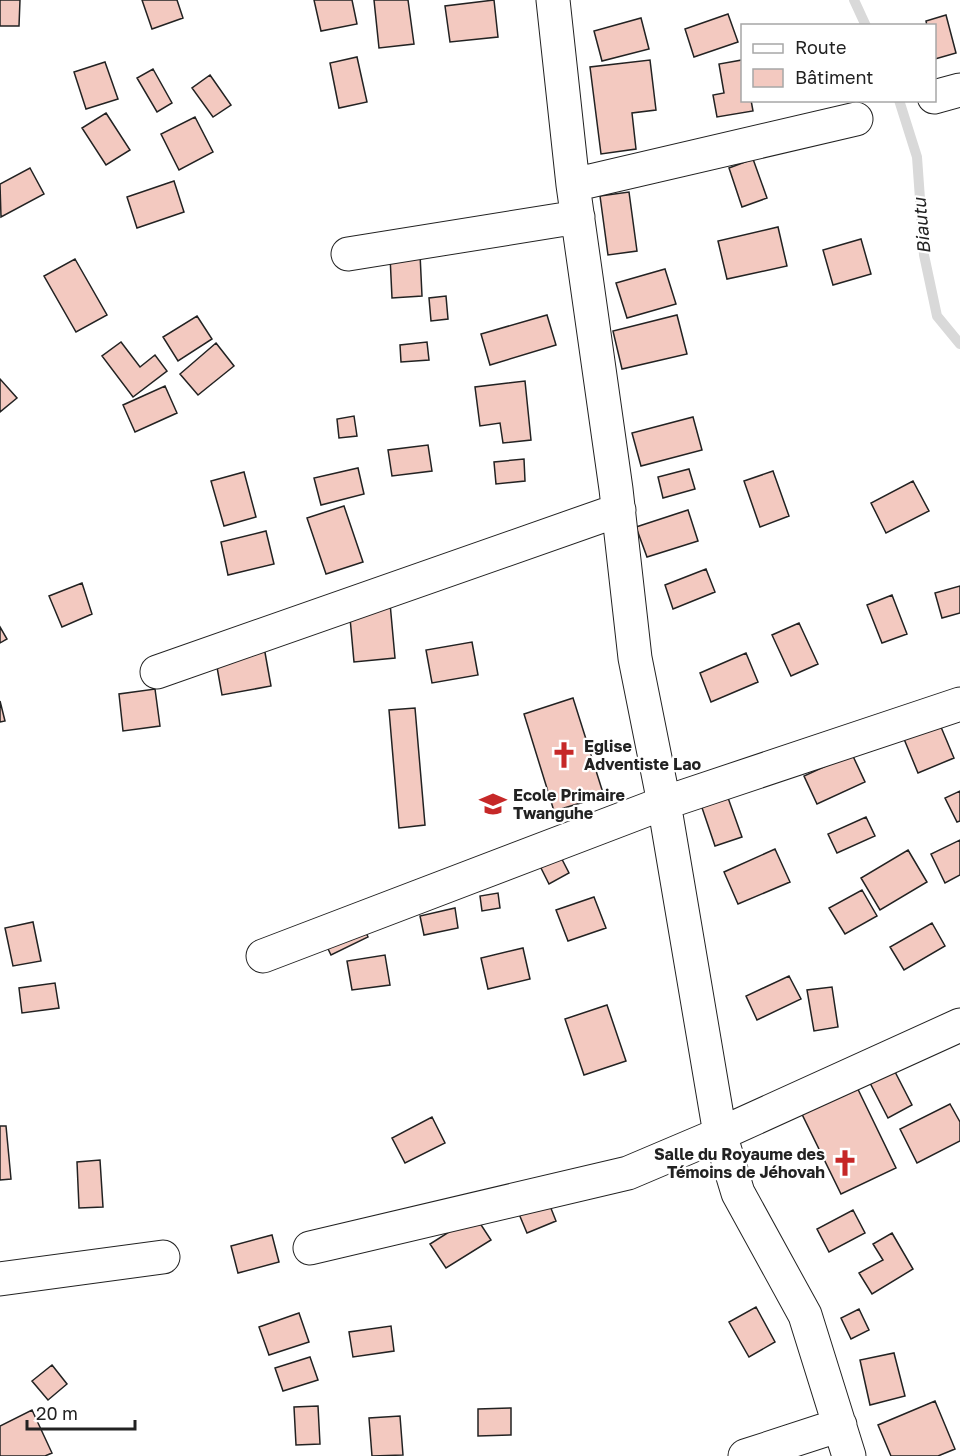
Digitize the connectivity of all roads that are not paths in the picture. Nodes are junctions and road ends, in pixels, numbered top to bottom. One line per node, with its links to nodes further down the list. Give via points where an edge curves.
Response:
1 (553, 0): 5 (street)
2 (960, 90): 3 (street)
3 (936, 96)
4 (856, 119): 5 (street)
5 (573, 185): 6 (street)
6 (578, 217): 7 (street); 8 (street)
7 (348, 254)
8 (619, 510): 9 (street); 11 (street, via 635,658)
9 (157, 672)
10 (960, 704): 11 (street)
11 (664, 803): 12 (street); 14 (street)
12 (263, 956)
13 (960, 1025): 14 (street)
14 (720, 1134): 15 (street, via 628,1173); 18 (street, via 738,1192 805,1315)
15 (310, 1248)
16 (163, 1257): 17 (street)
17 (0, 1279)
18 (840, 1425): 19 (street); 20 (street)
19 (745, 1456)
20 (849, 1456)

